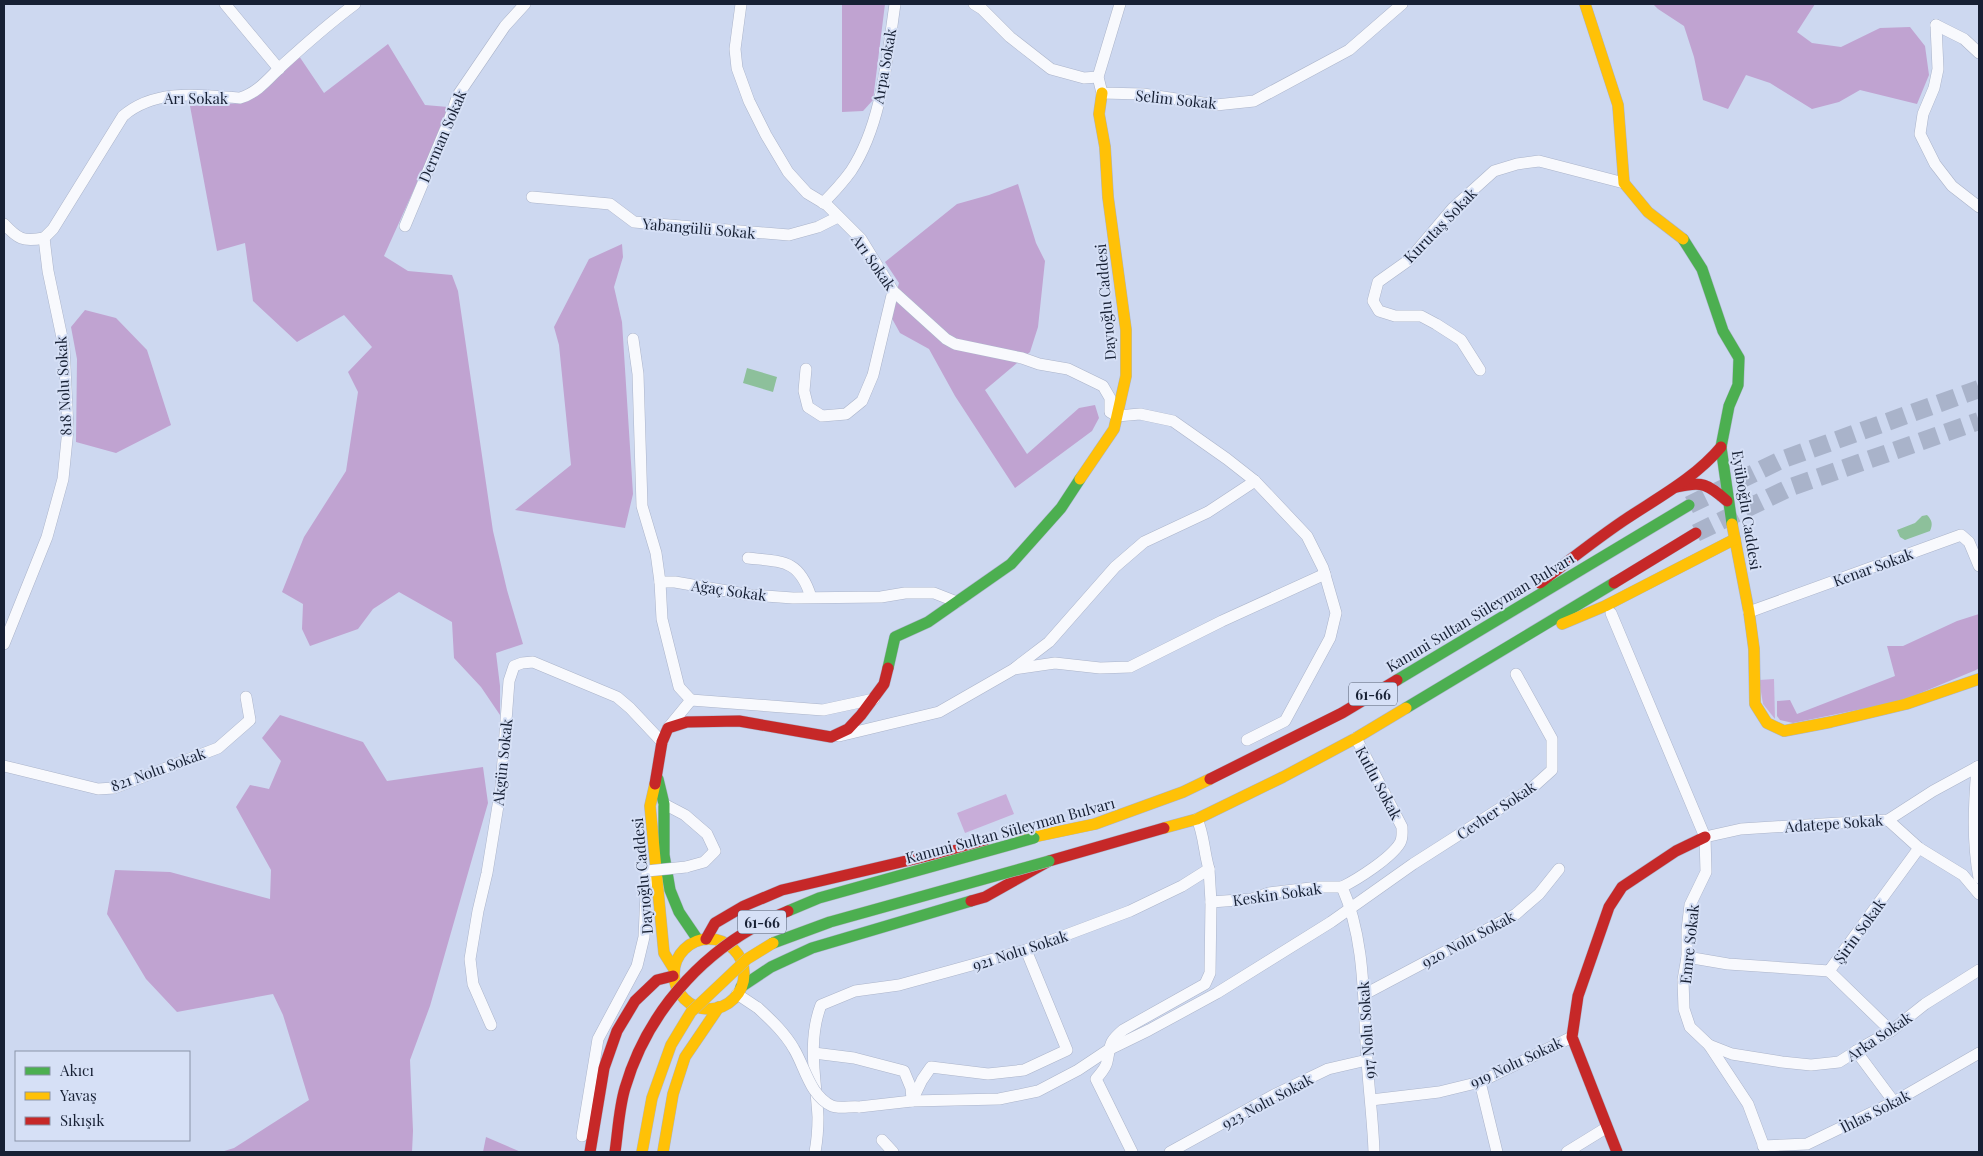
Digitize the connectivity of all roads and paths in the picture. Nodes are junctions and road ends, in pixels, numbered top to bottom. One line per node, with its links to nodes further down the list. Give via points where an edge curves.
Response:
1 (225, 4): 11 (street)
2 (354, 4): 11 (street, Arı Sokak)
3 (525, 4): 20 (street, Derman Sokak, via 505,26 458,95)
4 (741, 4): 16 (street, Arı Sokak, via 735,49 737,68 749,101 788,172)
5 (894, 4): 16 (street, Arpa Sokak, via 883,88 865,144 851,170)
6 (974, 4): 12 (street, via 1051,70 1084,78)
7 (1120, 4): 12 (street)
8 (1402, 4): 13 (street, Selim Sokak, via 1349,50 1254,101 1216,105 1143,94)
9 (1585, 4): 14 (main road, via 1618,105)
10 (1979, 53): 17 (street, via 1964,39 1936,25 1938,69 1920,134 1935,164 1952,186)
11 (279, 69): 21 (street, Arı Sokak, via 250,95 240,98 166,96 133,107 123,116 53,229)
12 (1098, 77): 13 (street)
13 (1102, 92): 26 (main road, Dayıoğlu Caddesi, via 1100,114 1108,198 1126,330 1126,376)
14 (1624, 183): 25 (street, Kurutaş Sokak, via 1539,161 1494,171 1453,208 1409,260 1378,282 1373,300 1379,311 1395,316 1421,316 1436,324 1461,340); 27 (main road, Eyüboğlu Caddesi, via 1648,212 1685,241 1702,269 1723,331 1739,358 1738,386 1729,406)
15 (532, 196): 18 (street, Yabangülü Sokak, via 610,204 634,222 789,235 818,227)
16 (823, 203): 18 (street, Arı Sokak)
17 (1979, 207)
18 (838, 216): 22 (street, Arı Sokak, via 860,239)
19 (4, 224): 21 (street, via 16,236 34,240)
20 (405, 226)
21 (44, 238): 43 (street, 818 Nolu Sokak, via 64,347 68,429 63,479 47,537)
22 (893, 291): 24 (street, via 873,375 862,401 846,414 822,416 808,407 804,391); 26 (street, Arı Sokak, via 955,344 1068,368 1103,386 1110,398 1110,412)
23 (633, 339): 37 (street, via 638,374 642,506 656,553)
24 (806, 369)
25 (1480, 370)
26 (1117, 416): 28 (street, via 1140,414 1173,421); 39 (main road, Dayıoğlu Caddesi, via 1114,429 1061,508 1011,564)
27 (1721, 447): 29 (main road, 61-66, via 1713,457); 30 (main road, Eyüboğlu Caddesi)
28 (1255, 481): 36 (street, via 1307,536); 45 (street, via 1208,512 1144,542 1115,567 1049,642)
29 (1672, 488): 30 (main road, 61-66, via 1697,482 1711,486); 42 (main road, 61-66, via 1569,560)
30 (1727, 501): 33 (main road, Eyüboğlu Caddesi)
31 (1689, 504): 42 (main road, Kanuni Sultan Süleyman Bulvarı / 61-66)
32 (1696, 533): 44 (main road, 61-66)
33 (1735, 539): 40 (main road, Eyüboğlu Caddesi); 44 (main road, 61-66, via 1605,606)
34 (748, 558): 38 (street, via 784,562 797,569)
35 (1979, 566): 40 (street, Kenar Sokak, via 1962,535)
36 (1325, 574): 45 (street, via 1130,668 1055,663); 54 (street, via 1336,613 1330,638 1285,721)
37 (660, 582): 38 (street, Ağaç Sokak, via 750,595); 50 (street, via 662,619 679,687)
38 (811, 597): 39 (street, Ağaç Sokak, via 934,593)
39 (957, 602): 49 (main road, Dayıoğlu Caddesi, via 928,622 895,637 884,684)
40 (1750, 612): 47 (main road, Eyüboğlu Caddesi, via 1756,704 1767,723 1784,730 1906,704)
41 (1612, 613): 62 (street, Emre Sokak)
42 (1489, 624): 63 (main road, Kanuni Sultan Süleyman Bulvarı / 61-66, via 1342,713 1183,792 1095,824)
43 (4, 644)
44 (1502, 650): 53 (main road, 61-66)
45 (1014, 669): 52 (street, via 939,712)
46 (1516, 674): 72 (street, Cevher Sokak, via 1552,739 1552,770 1532,788 1413,864)
47 (1979, 679)
48 (246, 697): 56 (street, 821 Nolu Sokak, via 250,720 218,748 114,788 98,789)
49 (874, 699): 50 (street, via 823,710); 52 (main road, Dayıoğlu Caddesi, via 848,729)
50 (691, 700): 51 (street)
51 (668, 728): 52 (main road, via 687,722 739,721); 55 (main road, Dayıoğlu Caddesi)
52 (831, 737)
53 (1356, 738): 60 (main road, 61-66); 69 (street, Kutlu Sokak, via 1402,827 1402,837 1398,845 1365,875)
54 (1247, 740)
55 (662, 742): 58 (main road, Dayıoğlu Caddesi); 82 (street, Akgün Sokak, via 617,697 532,662 514,666 509,681 501,787 470,959 473,984)
56 (4, 766)
57 (1978, 766): 61 (street, Adatepe Sokak); 68 (street, via 1973,809)
58 (657, 778): 59 (main road, Dayıoğlu Caddesi); 78 (main road, Dayıoğlu Caddesi, via 650,806 664,953)
59 (664, 804): 73 (main road, Dayıoğlu Caddesi, via 664,855 670,890 679,912); 96 (street, bridge, via 685,815 707,834 715,851 704,862 648,871 644,937 637,966 598,1039)
60 (1197, 819): 65 (main road, 61-66); 66 (street, via 1202,828)
61 (1888, 820): 62 (street, Adatepe Sokak, via 1741,829); 64 (street)
62 (1705, 837): 75 (street, Emre Sokak, via 1706,872 1690,904); 84 (main road, via 1676,851 1622,887 1609,907 1578,996)
63 (1034, 838): 73 (main road, 61-66, via 940,853 782,890 715,923); 101 (main road, Kanuni Sultan Süleyman Bulvarı / 61-66, bridge, via 819,898 765,920 731,940 671,996 646,1035 625,1088)
64 (1919, 848): 70 (street, via 1963,874); 77 (street, Şirin Sokak)
65 (1049, 861): 79 (main road, 61-66, via 984,897 812,948 771,967); 102 (main road, 61-66, bridge, via 830,922 779,940 747,959 691,1012 671,1045 652,1098)
66 (1208, 869): 71 (street); 74 (street, 921 Nolu Sokak, via 1182,886 1130,911)
67 (1559, 869): 80 (street, 920 Nolu Sokak, via 1539,894 1516,914)
68 (1979, 878)
69 (1342, 887): 71 (street, Keskin Sokak, via 1319,886 1268,893 1252,899); 72 (street)
70 (1979, 894)
71 (1211, 902): 86 (street, via 1210,973 1205,984 1123,1030 1113,1039)
72 (1352, 908): 80 (street, 917 Nolu Sokak); 86 (street, Cevher Sokak, via 1217,993)
73 (702, 940): 78 (main road, 61-66, via 685,948 676,961); 79 (main road, 61-66, via 722,941 739,956 744,971)
74 (1026, 950): 88 (street, 921 Nolu Sokak, via 899,985 855,991 821,1005 816,1019); 93 (street, via 1067,1050 1024,1070 988,1074 931,1067)
75 (1687, 957): 77 (street, Şirin Sokak, via 1728,964); 85 (street, Emre Sokak, via 1684,1009 1690,1027)
76 (1979, 970): 83 (street, Arka Sokak, via 1925,1004)
77 (1830, 971): 83 (street)
78 (674, 972): 81 (main road, via 678,991 689,1003 703,1008); 100 (main road, via 657,980 635,1001 617,1031 604,1068)
79 (739, 990): 81 (main road, 61-66, via 732,1000); 93 (street, bridge, via 780,1029 794,1048 819,1096 833,1106 859,1107)
80 (1365, 994): 90 (street, 917 Nolu Sokak)
81 (719, 1007): 103 (main road, 61-66, via 685,1057 673,1094)
82 (491, 1026)
83 (1891, 1031): 87 (street, Arka Sokak)
84 (1572, 1036): 91 (street, 919 Nolu Sokak); 95 (main road)
85 (1709, 1045): 87 (street, Arka Sokak, via 1732,1054 1811,1065 1839,1062); 99 (street, Emre Sokak, via 1748,1104)
86 (1108, 1050): 93 (street, via 1038,1091 999,1099); 106 (street, via 1107,1064 1096,1079)
87 (1856, 1051): 94 (street)
88 (814, 1053): 93 (street, via 854,1058 904,1071); 104 (street, via 818,1118)
89 (1979, 1053): 94 (street, İhlas Sokak)
90 (1367, 1060): 92 (street, 917 Nolu Sokak); 98 (street, 923 Nolu Sokak, via 1328,1069 1272,1096)
91 (1480, 1082): 92 (street, 919 Nolu Sokak, via 1439,1092); 109 (street)
92 (1372, 1100): 108 (street, 917 Nolu Sokak)
93 (912, 1101)
94 (1894, 1102): 99 (street, İhlas Sokak, via 1807,1144)
95 (1606, 1128): 110 (street); 111 (main road)
96 (582, 1136)
97 (882, 1140): 105 (street)
98 (1186, 1149): 107 (street, 923 Nolu Sokak)
99 (1764, 1149)
100 (590, 1152)
101 (615, 1152)
102 (642, 1152)
103 (663, 1152)
104 (815, 1152)
105 (893, 1152)
106 (1132, 1152)
107 (1170, 1152)
108 (1374, 1152)
109 (1497, 1152)
110 (1567, 1152)
111 (1617, 1152)

